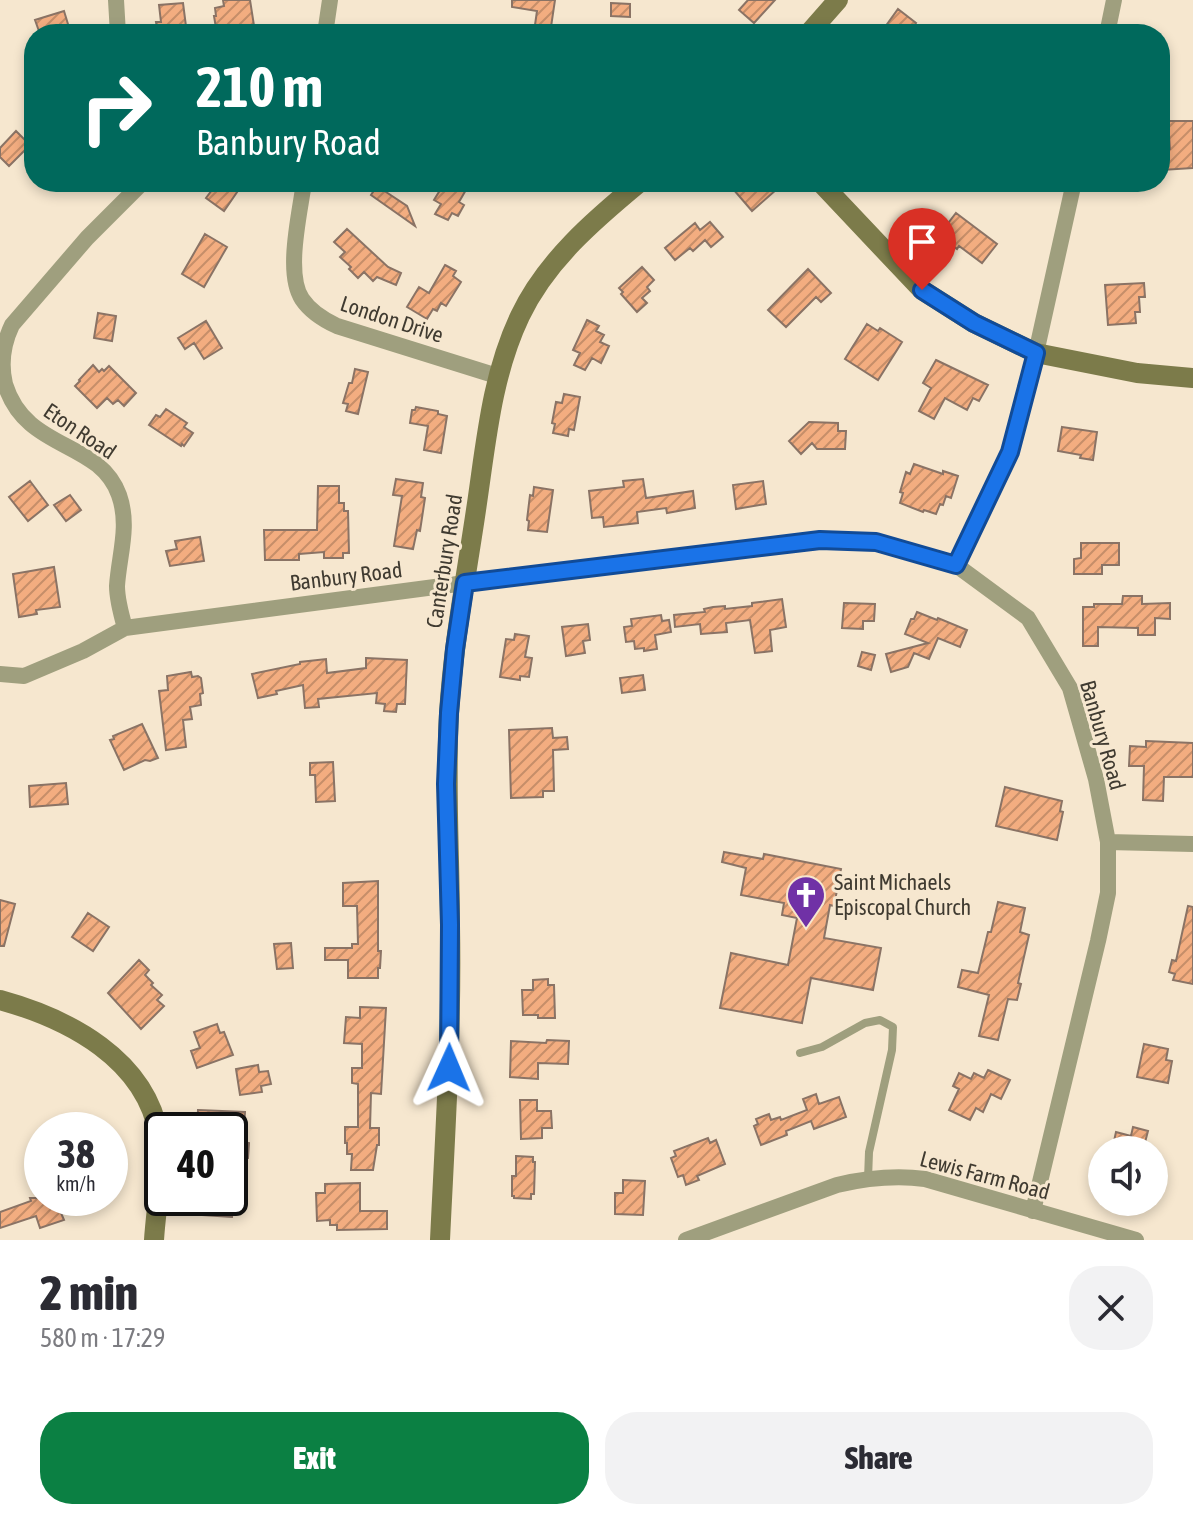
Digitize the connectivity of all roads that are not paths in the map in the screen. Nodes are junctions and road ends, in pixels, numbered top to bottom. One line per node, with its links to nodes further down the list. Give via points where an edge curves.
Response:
1 (116, 0): 5 (street)
2 (330, 0): 6 (street)
3 (838, 0): 7 (street)
4 (1114, 0): 8 (street)
5 (117, 24)
6 (326, 24)
7 (817, 24)
8 (1109, 24)
9 (133, 192): 19 (street, Eton Road, via 12,325 2,357 7,391 24,419 101,467 118,492 124,521 117,588)
10 (303, 192): 15 (street, London Drive, via 294,276 304,302 337,326)
11 (629, 192): 15 (street, Canterbury Road, via 578,236 545,275 520,315)
12 (829, 192): 14 (street, via 922,290)
13 (1072, 192): 14 (street)
14 (1036, 353): 16 (street); 17 (street, via 1010,452)
15 (497, 376): 18 (street, Canterbury Road)
16 (1193, 378)
17 (956, 565): 18 (street, Banbury Road, via 876,542 820,540); 21 (street, Banbury Road, via 1028,618 1070,688)
18 (465, 583): 19 (street, Banbury Road); 29 (street, Canterbury Road, via 448,727 449,1068)
19 (125, 628): 20 (street, Banbury Road, via 24,676)
20 (0, 674)
21 (1108, 842): 22 (street); 26 (street, Banbury Road, via 1108,893)
22 (1193, 844)
23 (0, 1000): 28 (street, via 90,1040 122,1064 142,1090 159,1136)
24 (800, 1053): 25 (lane, via 865,1023 880,1020 893,1027)
25 (868, 1179): 26 (street, Lewis Farm Road, via 925,1179); 27 (street, Lewis Farm Road, via 837,1185)
26 (1033, 1211): 31 (street, Lewis Farm Road)
27 (732, 1232): 30 (street, Lewis Farm Road)
28 (154, 1240)
29 (440, 1240)
30 (686, 1240)
31 (1136, 1240)

